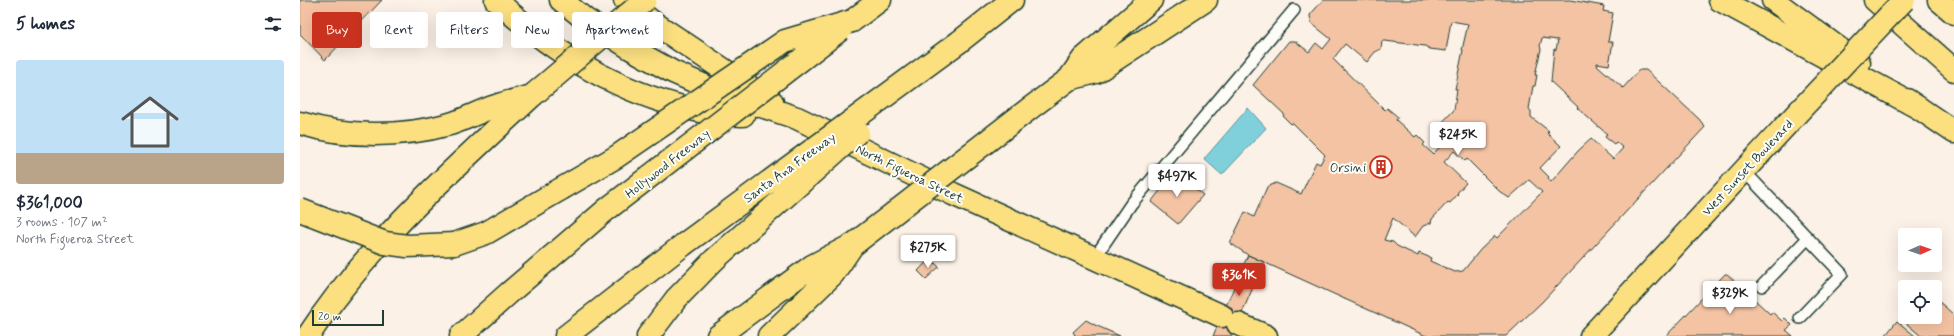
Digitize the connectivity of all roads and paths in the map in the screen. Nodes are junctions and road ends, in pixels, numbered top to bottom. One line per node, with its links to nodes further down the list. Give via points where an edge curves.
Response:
1 (496, 0): 22 (main road, via 522,24 564,55 612,81 656,100 705,113)
2 (560, 0): 22 (main road, North Figueroa Street, via 586,20 673,72 714,90)
3 (625, 0): 22 (main road, via 651,21)
4 (645, 0): 21 (main road, bridge, via 533,95)
5 (1012, 0): 17 (main road, Santa Ana Freeway)
6 (1151, 0): 19 (main road, via 1083,59)
7 (1206, 0): 19 (main road, via 1096,72)
8 (1720, 0): 20 (main road)
9 (1773, 0): 20 (main road)
10 (1875, 0): 18 (main road)
11 (1904, 0): 25 (main road, West Sunset Boulevard, bridge)
12 (1939, 0): 15 (main road)
13 (877, 2): 16 (main road, Hollywood Freeway)
14 (1294, 10): 29 (lane, via 1132,204)
15 (1954, 13)
16 (852, 21): 26 (main road, bridge, via 785,41 616,157 486,232 454,244 408,246 385,243); 33 (main road, Hollywood Freeway, bridge, via 606,210)
17 (959, 42): 34 (main road, Santa Ana Freeway, bridge, via 683,245); 35 (main road, bridge, via 714,260 676,299)
18 (1954, 70)
19 (1069, 79): 28 (main road, bridge)
20 (1919, 108): 24 (main road)
21 (501, 113): 23 (main road, via 392,134 346,133); 32 (main road, via 353,273)
22 (797, 118): 29 (main road, North Figueroa Street, via 953,194)
23 (300, 123)
24 (1954, 132)
25 (1743, 170): 27 (lane); 39 (main road, West Sunset Boulevard)
26 (300, 210)
27 (1808, 238): 30 (lane); 31 (lane, via 1842,274)
28 (854, 244): 36 (main road, via 812,266); 37 (main road, via 833,274)
29 (1095, 257): 38 (main road, North Figueroa Street)
30 (1762, 286)
31 (1800, 318)
32 (308, 336)
33 (461, 336)
34 (566, 336)
35 (648, 336)
36 (718, 336)
37 (769, 336)
38 (1266, 336)
39 (1591, 336)

